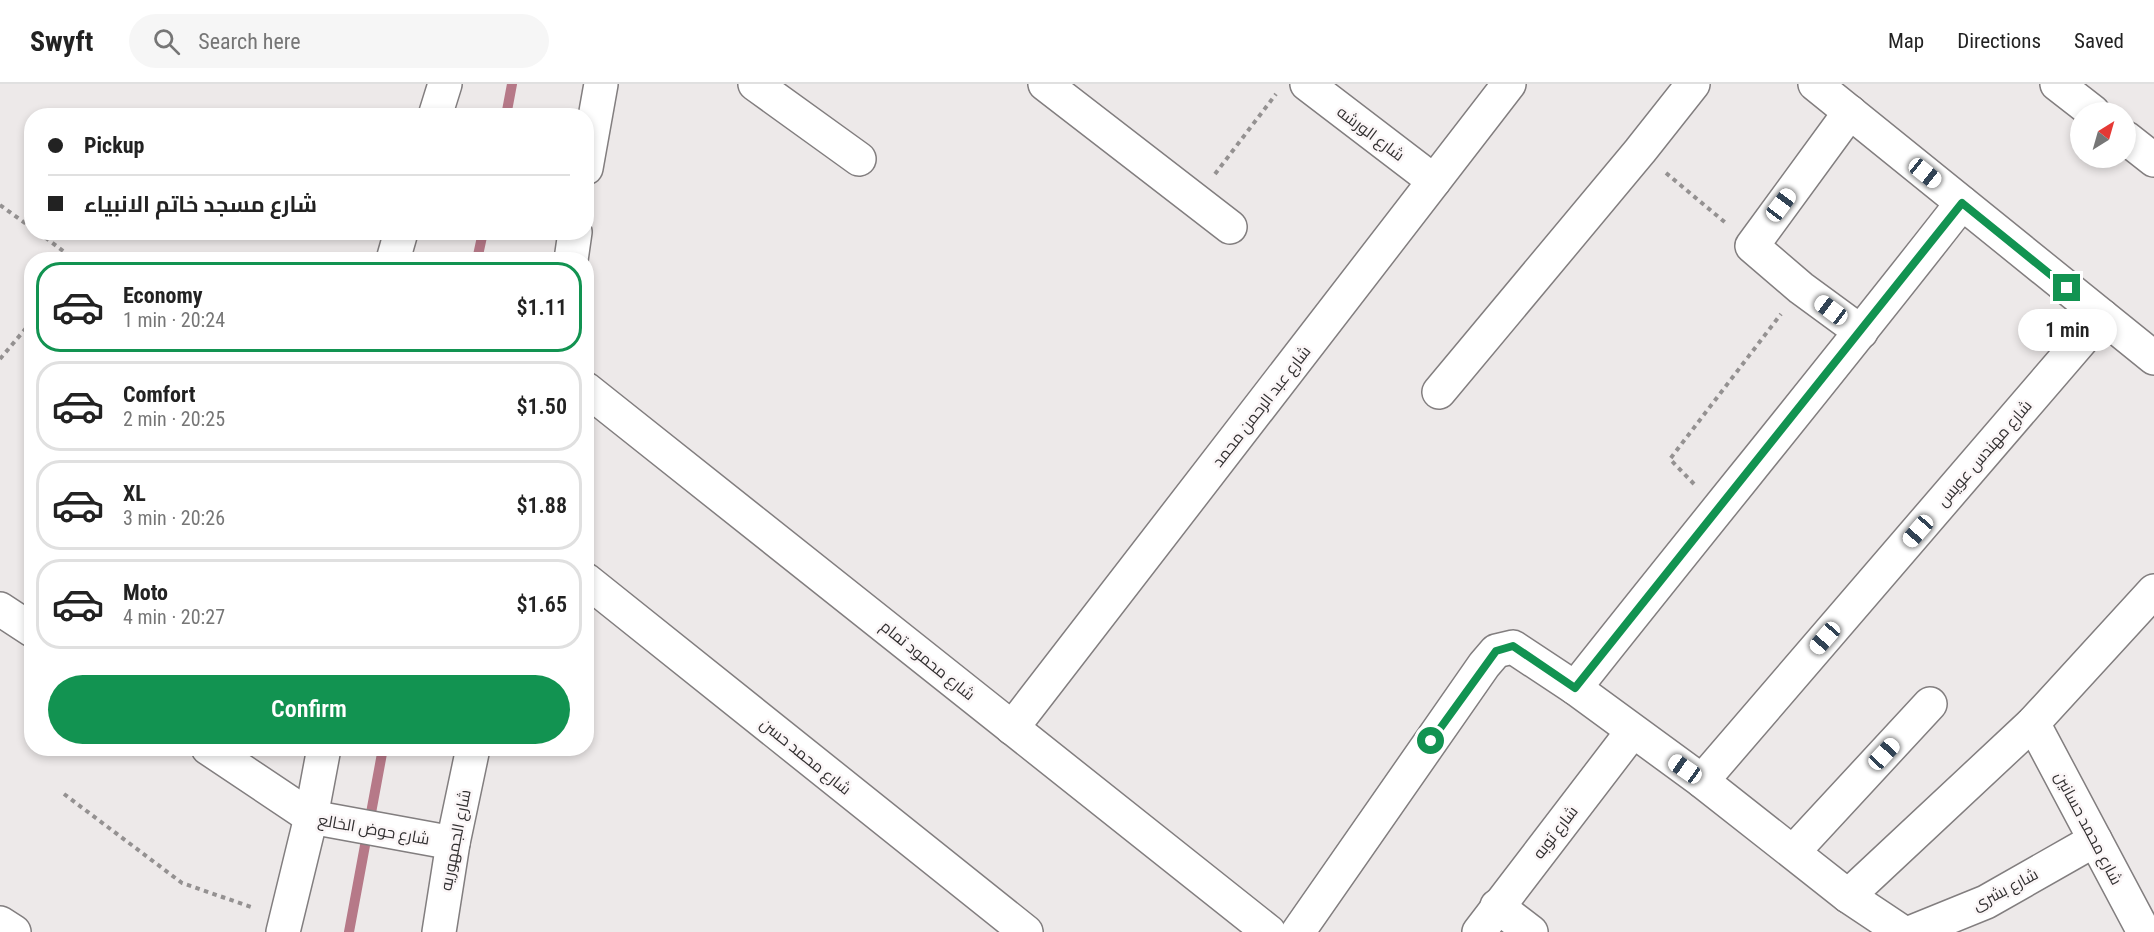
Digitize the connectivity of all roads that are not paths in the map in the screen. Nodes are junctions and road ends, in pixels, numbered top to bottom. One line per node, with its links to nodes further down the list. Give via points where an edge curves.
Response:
1 (445, 84): 11 (street)
2 (601, 84): 13 (street)
3 (755, 84): 14 (street)
4 (1045, 84): 17 (street)
5 (1509, 84): 15 (street, شارع عبد الرحمن محمد)
6 (1693, 84): 21 (street)
7 (1815, 84): 12 (street)
8 (2057, 84): 10 (street)
9 (1292, 88): 15 (street, شارع الورشه)
10 (2080, 102)
11 (438, 108)
12 (1851, 112): 16 (street); 19 (street, via 1752,246)
13 (594, 123)
14 (859, 159)
15 (1434, 181): 28 (street, شارع عبد الرحمن محمد)
16 (1962, 203): 18 (street); 19 (street)
17 (1230, 227)
18 (2102, 316): 20 (street); 33 (street, شارع مهندس عويس)
19 (1861, 333): 25 (street)
20 (2154, 358)
21 (1439, 392)
22 (594, 395): 28 (street, شارع محمود تمام)
23 (594, 586): 45 (street, شارع محمد حسن)
24 (2154, 591): 27 (street)
25 (1575, 688): 29 (street); 47 (street, via 1513,646 1496,651)
26 (1930, 704): 37 (street)
27 (2033, 723): 35 (street, شارع محمد حسانين); 38 (street)
28 (1012, 728): 46 (street, شارع محمود تمام)
29 (1632, 732): 33 (street); 39 (street, شارع توبه)
30 (220, 756): 34 (street, شارع حوض الخالع)
31 (322, 756): 34 (street)
32 (471, 756): 36 (street, شارع الجمهوريه)
33 (1702, 782): 37 (street)
34 (311, 817): 36 (street, شارع حوض الخالع); 41 (street)
35 (2096, 840): 42 (street, شارع محمد حسانين); 50 (street, شارع بشرى, via 1986,902)
36 (453, 843): 44 (street, شارع الجمهوريه)
37 (1793, 852): 38 (street)
38 (1848, 896): 49 (street)
39 (1488, 919): 48 (street)
40 (0, 923): 43 (street)
41 (284, 926)
42 (2147, 929)
43 (14, 932)
44 (439, 932)
45 (1026, 932)
46 (1269, 932)
47 (1298, 932)
48 (1531, 932)
49 (1902, 932)
50 (1912, 932)

